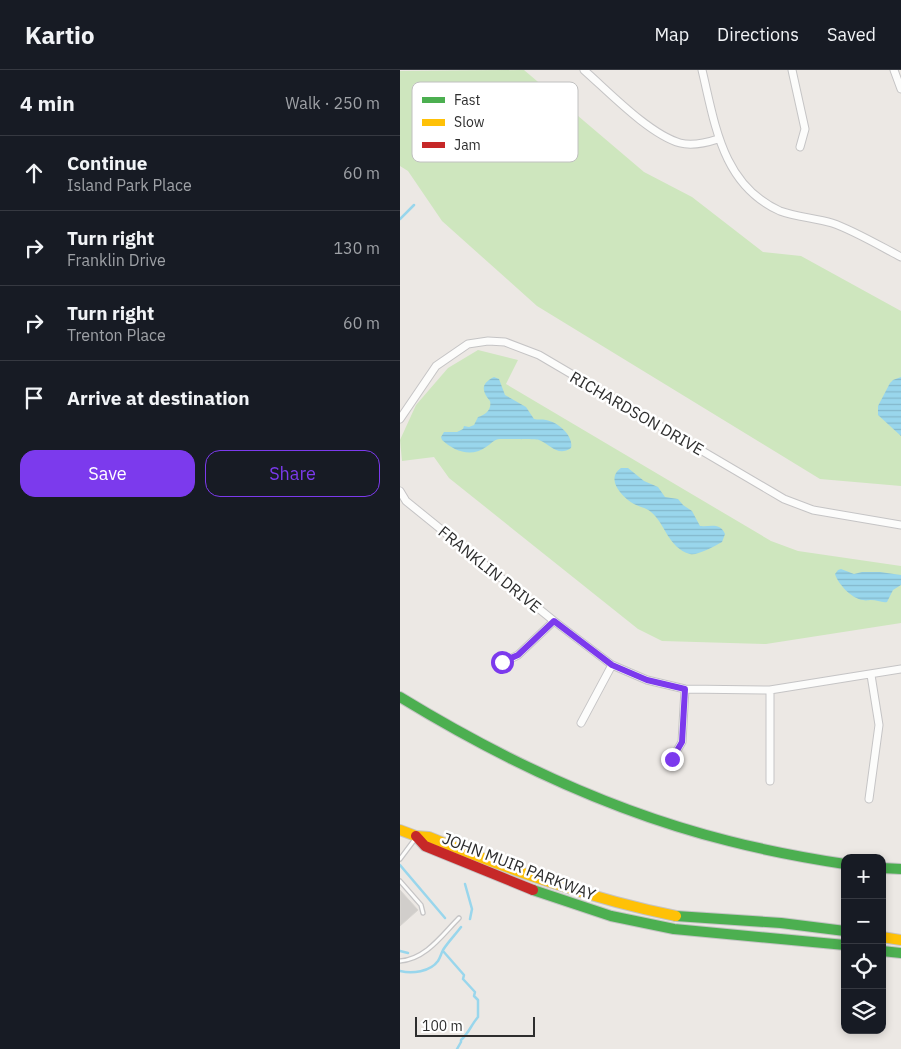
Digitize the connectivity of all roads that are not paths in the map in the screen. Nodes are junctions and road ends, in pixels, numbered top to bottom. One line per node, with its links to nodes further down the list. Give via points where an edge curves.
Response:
1 (584, 70): 6 (street, via 656,132 681,143)
2 (702, 70): 6 (street)
3 (792, 70): 7 (street, via 805,129)
4 (894, 70): 5 (street)
5 (901, 89)
6 (718, 139): 8 (street, via 745,187 761,200 781,211 833,223)
7 (800, 147)
8 (901, 256)
9 (400, 419): 11 (street, RICHARDSON DRIVE, via 436,366 468,344 506,342 539,355 784,499 813,510)
10 (400, 491): 12 (street, FRANKLIN DRIVE, via 406,502)
11 (901, 525)
12 (554, 621): 13 (street, via 518,655); 14 (street, FRANKLIN DRIVE)
13 (502, 662)
14 (612, 665): 17 (street, FRANKLIN DRIVE, via 647,680); 20 (street)
15 (901, 670): 16 (street, FRANKLIN DRIVE)
16 (871, 675): 18 (street, FRANKLIN DRIVE); 23 (street, via 879,725)
17 (685, 689): 18 (street, FRANKLIN DRIVE); 21 (street, via 682,742)
18 (770, 690): 22 (street)
19 (400, 697): 27 (main road, via 525,766 627,809 725,840)
20 (580, 723)
21 (672, 759)
22 (770, 781)
23 (869, 799)
24 (400, 830): 25 (main road)
25 (416, 836): 26 (lane); 33 (main road, JOHN MUIR PARKWAY, via 429,837 609,902 680,916); 36 (main road, JOHN MUIR PARKWAY, via 425,846 530,890 602,914 675,929)
26 (400, 859)
27 (841, 863)
28 (886, 868): 29 (main road)
29 (901, 869)
30 (400, 881): 31 (lane, via 421,905)
31 (423, 913)
32 (459, 918): 39 (lane, via 431,947 417,957)
33 (841, 930)
34 (886, 938): 35 (main road)
35 (901, 940)
36 (841, 945)
37 (886, 952): 38 (main road)
38 (901, 954)
39 (400, 961)

